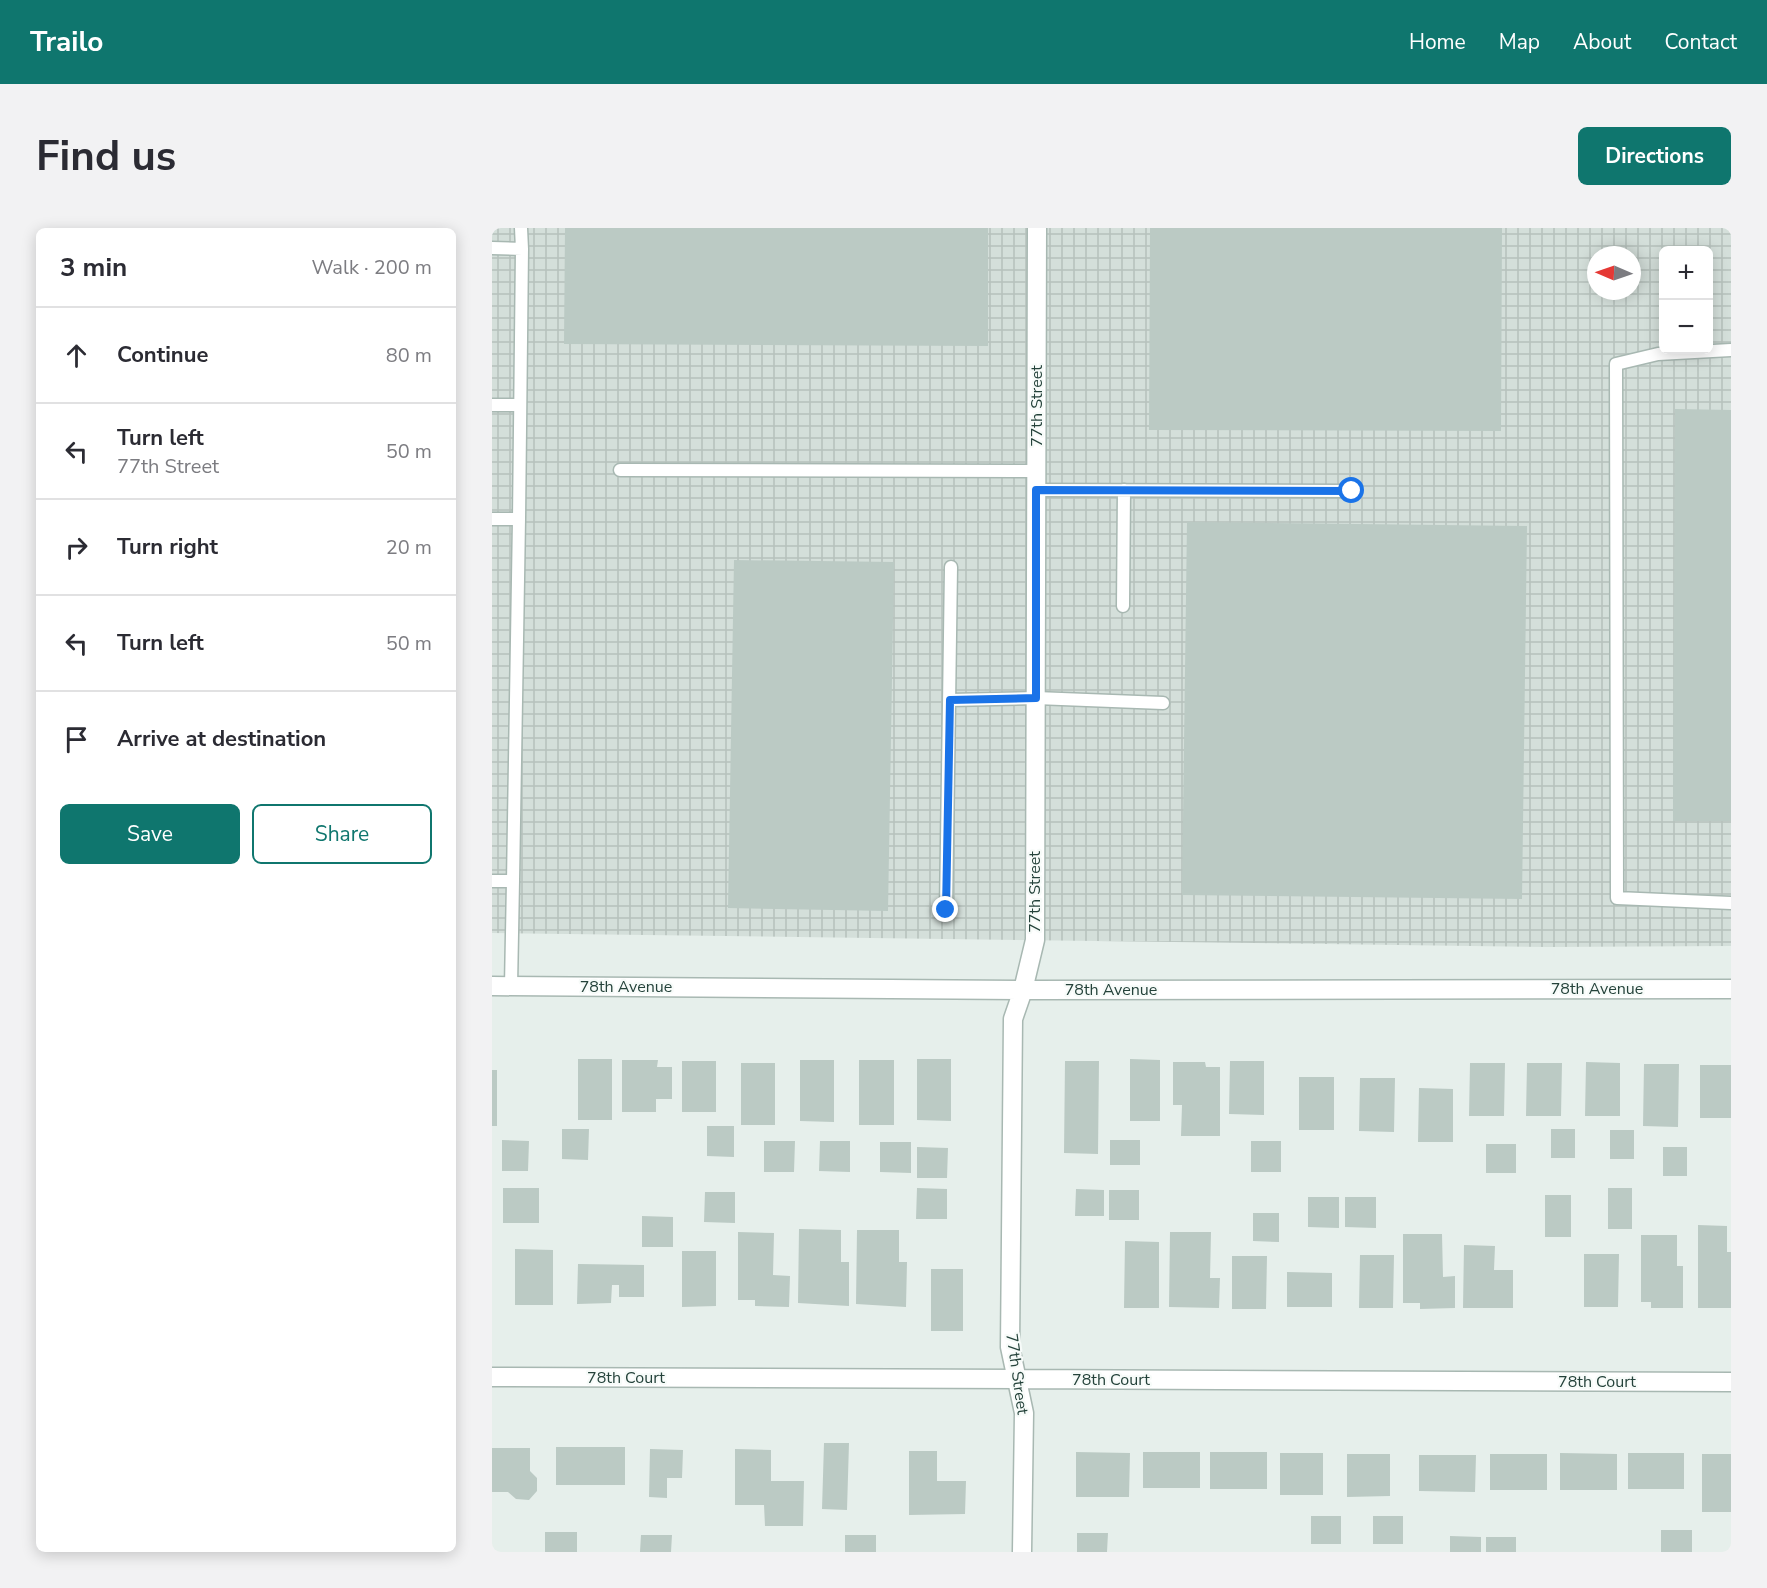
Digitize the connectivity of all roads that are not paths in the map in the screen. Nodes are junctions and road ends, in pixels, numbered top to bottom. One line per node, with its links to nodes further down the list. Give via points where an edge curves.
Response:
1 (521, 228): 4 (lane)
2 (1037, 228): 9 (street, 77th Street)
3 (492, 248): 4 (lane)
4 (522, 249): 7 (lane)
5 (1731, 350): 22 (lane, via 1658,354 1616,364 1616,376 1617,898)
6 (492, 405): 7 (lane)
7 (520, 405): 14 (lane)
8 (620, 470): 9 (lane)
9 (1036, 471): 10 (street, 77th Street)
10 (1036, 490): 11 (lane); 17 (street, 77th Street)
11 (1124, 490): 12 (lane); 16 (lane)
12 (1352, 491)
13 (492, 519): 14 (lane)
14 (519, 519): 21 (lane)
15 (951, 567): 18 (lane)
16 (1123, 606)
17 (1036, 698): 18 (lane); 19 (lane); 27 (street, 77th Street, via 1035,940)
18 (950, 700): 23 (lane)
19 (1163, 703)
20 (492, 881): 21 (lane)
21 (513, 881): 25 (lane)
22 (1731, 903)
23 (946, 910)
24 (492, 986): 25 (street, 78th Avenue)
25 (511, 986): 27 (street, 78th Avenue)
26 (1731, 989): 27 (street, 78th Avenue)
27 (1023, 990): 29 (street, 77th Street, via 1013,1019 1010,1347)
28 (492, 1377): 29 (street, 78th Court)
29 (1018, 1380): 30 (street, 78th Court); 31 (street, 77th Street, via 1024,1413)
30 (1731, 1382)
31 (1022, 1552)

